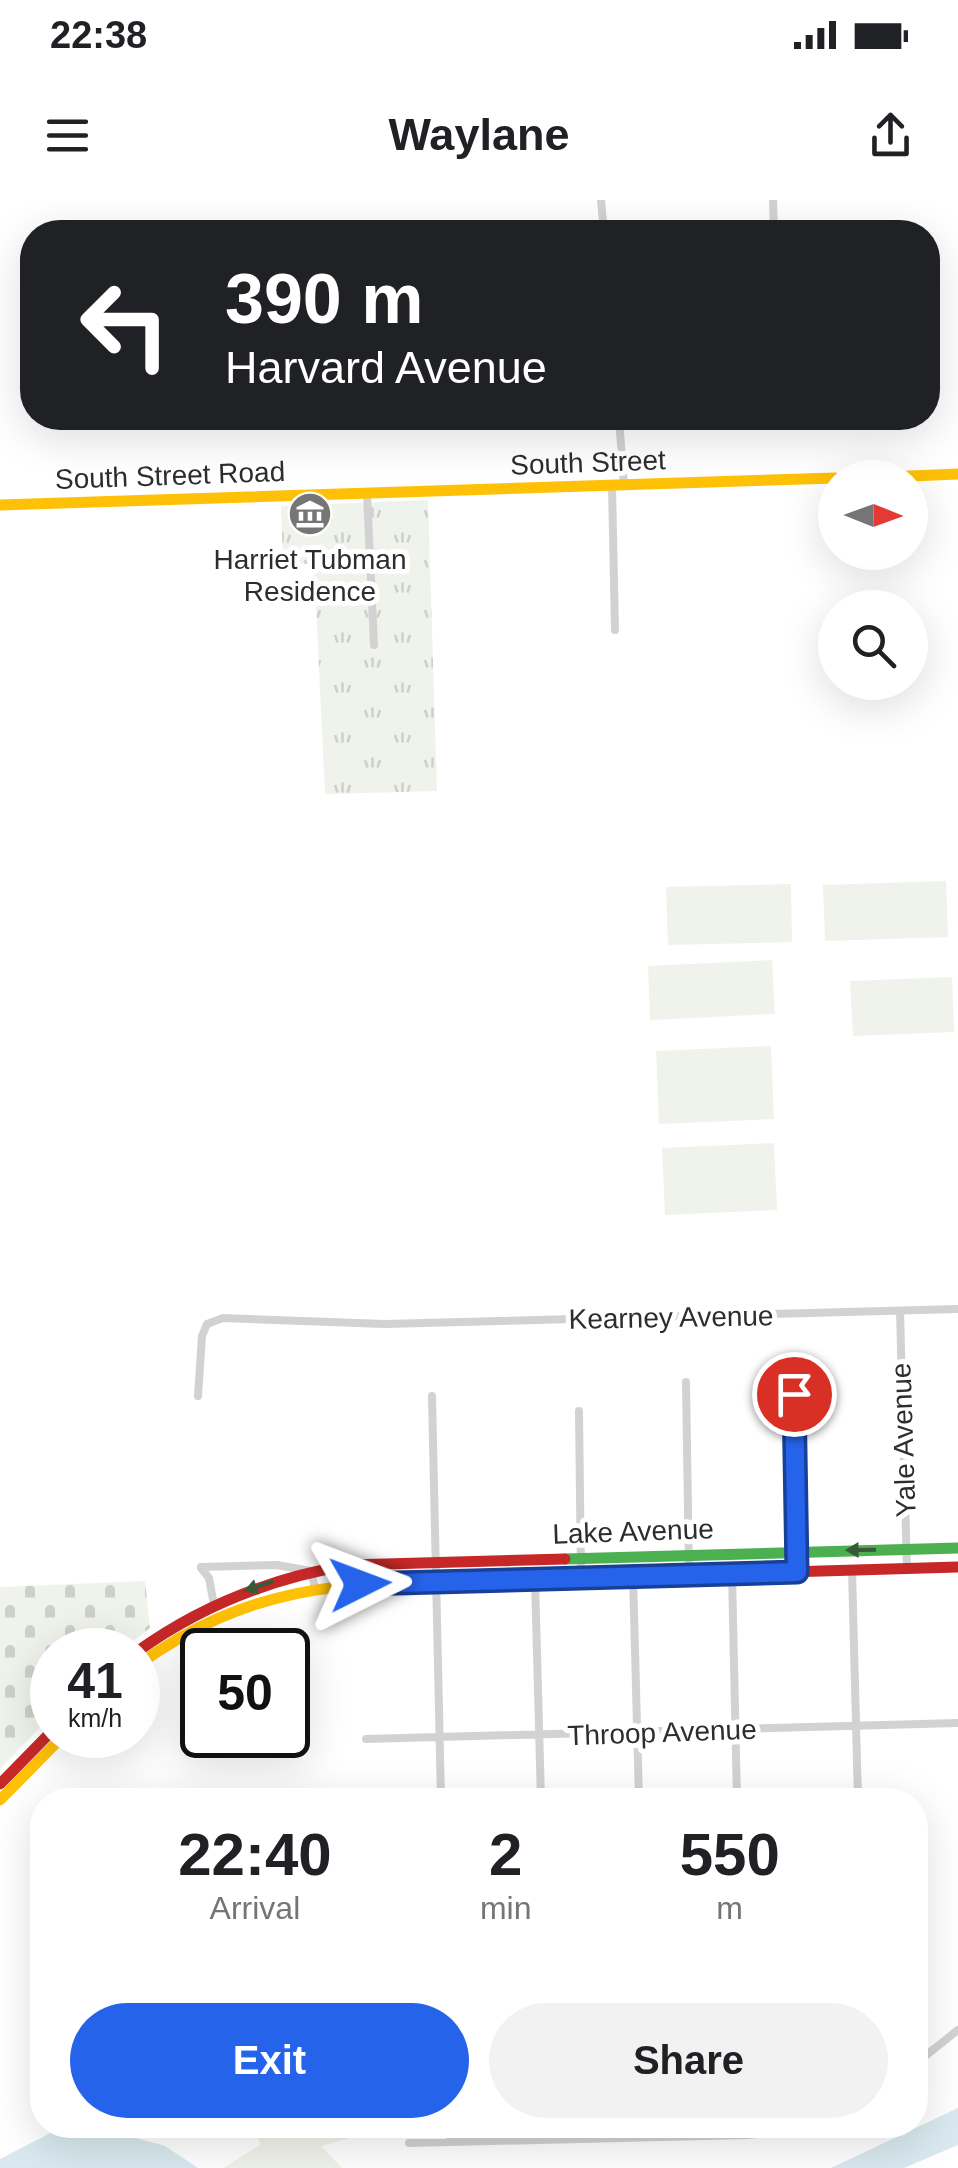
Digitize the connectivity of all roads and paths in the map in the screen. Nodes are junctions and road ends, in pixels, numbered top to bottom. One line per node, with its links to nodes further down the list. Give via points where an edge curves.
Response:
1 (619, 430): 5 (street)
2 (958, 474): 3 (main road)
3 (928, 475)
4 (818, 479): 5 (main road, South Street)
5 (618, 486): 7 (main road, South Street); 9 (street)
6 (342, 494): 7 (main road, South Street); 8 (main road, South Street Road)
7 (367, 494): 10 (street)
8 (0, 505)
9 (615, 630)
10 (374, 645)
11 (958, 1310): 12 (street, Kearney Avenue)
12 (900, 1311): 15 (street, Kearney Avenue, via 385,1324 223,1318 207,1324 202,1336); 19 (street, Yale Avenue)
13 (686, 1382): 21 (street)
14 (794, 1394): 20 (street)
15 (198, 1396)
16 (432, 1396): 23 (street)
17 (579, 1412): 22 (street)
18 (958, 1548): 19 (main road, Lake Avenue)
19 (906, 1549): 20 (main road, Lake Avenue, one-way to 20); 25 (street, Yale Avenue)
20 (798, 1552): 21 (main road, Lake Avenue); 28 (street)
21 (690, 1554): 22 (main road, Lake Avenue); 31 (street)
22 (581, 1557): 23 (main road, Lake Avenue); 32 (street)
23 (436, 1561): 27 (main road, Lake Avenue); 34 (street)
24 (958, 1567): 25 (main road, Lake Avenue)
25 (907, 1568): 26 (main road, Lake Avenue)
26 (852, 1570): 28 (main road, Lake Avenue); 40 (street)
27 (311, 1571): 35 (street); 36 (main road, Lake Avenue, one-way to 36); 36 (street, Lake Avenue, via 200,1567)
28 (797, 1572): 29 (main road, Lake Avenue)
29 (732, 1574): 31 (main road, Lake Avenue); 41 (street)
30 (633, 1575): 31 (main road, Lake Avenue); 32 (main road, Lake Avenue); 42 (street)
31 (689, 1575)
32 (581, 1577): 33 (main road, Lake Avenue)
33 (535, 1580): 34 (main road, Lake Avenue); 43 (street)
34 (436, 1581): 35 (main road, Lake Avenue); 44 (street)
35 (314, 1588): 38 (main road, Lake Avenue, via 218,1617)
36 (214, 1605): 37 (main road, Lake Avenue)
37 (160, 1638)
38 (160, 1649)
39 (958, 1723): 40 (street, Throop Avenue)
40 (856, 1727): 41 (street, Throop Avenue); 53 (street)
41 (736, 1730): 42 (street, Throop Avenue); 52 (street)
42 (638, 1733): 43 (street, Throop Avenue); 51 (street)
43 (540, 1736): 44 (street, Throop Avenue); 50 (street)
44 (440, 1737): 45 (street, Throop Avenue); 49 (street)
45 (366, 1739)
46 (30, 1753): 48 (main road)
47 (41, 1758): 54 (main road)
48 (0, 1784)
49 (442, 1788)
50 (541, 1788)
51 (639, 1788)
52 (737, 1788)
53 (858, 1788)
54 (0, 1800)
55 (958, 2030): 56 (street)
56 (928, 2054)
57 (450, 2138): 60 (street)
58 (615, 2138): 59 (street)
59 (549, 2140): 60 (street)
60 (450, 2142): 61 (street)
61 (408, 2144)

